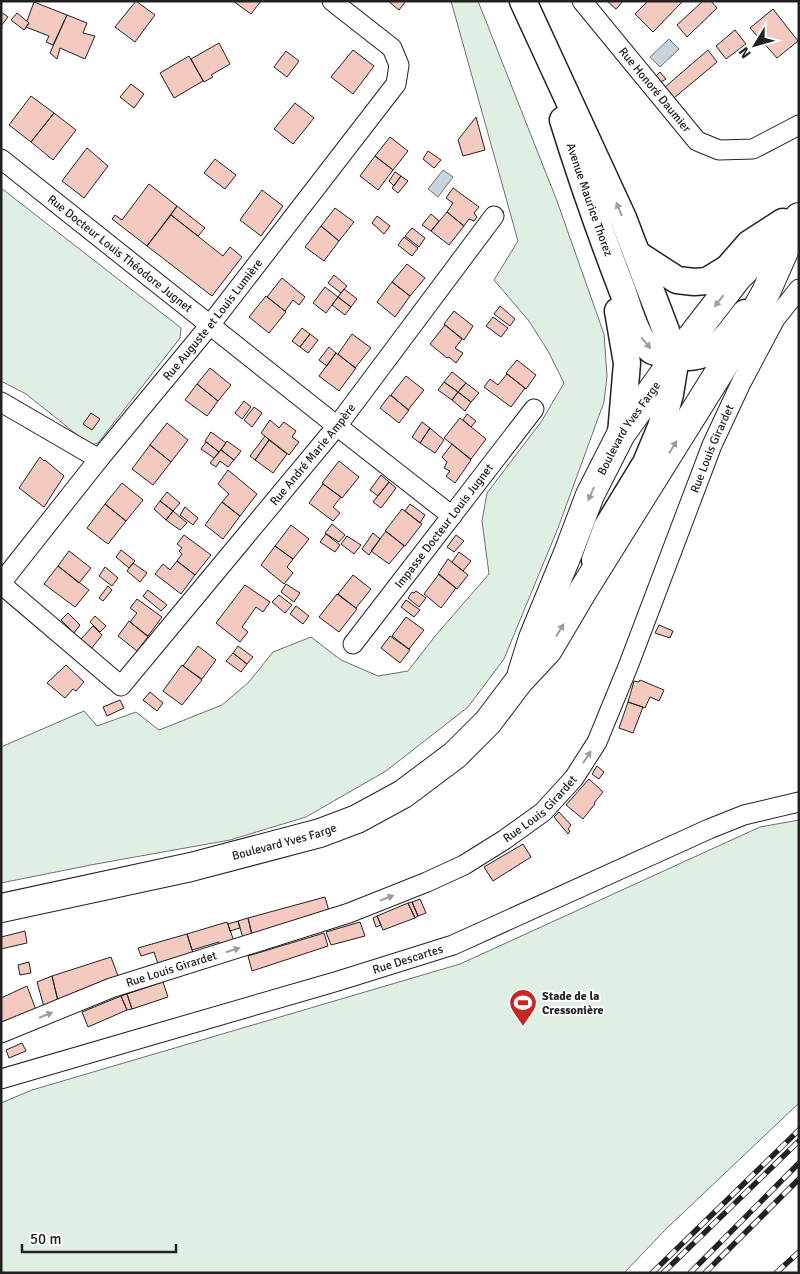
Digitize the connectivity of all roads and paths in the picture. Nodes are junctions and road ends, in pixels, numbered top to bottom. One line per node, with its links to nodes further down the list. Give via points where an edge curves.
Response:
1 (332, 1): 12 (street, Rue Auguste et Louis Lumière, via 392,48 399,65 396,84)
2 (582, 1): 4 (street, Rue Honoré Daumier, via 697,141 719,150 754,150)
3 (526, 10): 8 (street, Avenue Maurice Thorez); 9 (street, Avenue Maurice Thorez, one-way to 3, via 612,192)
4 (799, 125)
5 (1, 159): 12 (street, Rue Docteur Louis Théodore Jugnet)
6 (799, 214): 9 (street, via 749,244 728,268 708,281 678,280); 10 (main road, Boulevard Yves Farge); 13 (main road, Boulevard Yves Farge, one-way to 13, via 737,278)
7 (494, 216): 16 (street, Rue André Marie Ampère)
8 (594, 218): 13 (street, Avenue Maurice Thorez, one-way to 13, via 640,336 650,350); 17 (street, via 620,317 627,363)
9 (637, 254): 13 (street, Avenue Maurice Thorez)
10 (774, 272): 13 (street, Avenue Maurice Thorez, via 727,338 699,356 688,359); 21 (main road, Boulevard Yves Farge, one-way to 10, via 740,339)
11 (799, 289): 26 (street, Rue Louis Girardet, one-way to 11, via 111,988 349,913 427,882 464,865 543,812 574,778 597,742 712,445 775,320)
12 (210, 325): 16 (street, Rue Docteur Louis Théodore Jugnet); 18 (street, Rue Auguste et Louis Lumière)
13 (676, 356): 17 (main road, Boulevard Yves Farge); 21 (street, Avenue Maurice Thorez, via 661,428 646,463 607,527)
14 (1, 402): 18 (street)
15 (534, 409): 19 (street, Impasse Docteur Louis Jugnet)
16 (336, 426): 19 (street, Rue Docteur Louis Théodore Jugnet); 20 (street, Rue André Marie Ampère, via 121,686)
17 (621, 434): 23 (main road, Boulevard Yves Farge, one-way to 23, via 590,495)
18 (99, 459): 20 (street, Rue Auguste et Louis Lumière)
19 (452, 516): 22 (street, Impasse Docteur Louis Jugnet)
20 (1, 584)
21 (584, 589): 23 (main road, Boulevard Yves Farge, one-way to 21, via 548,650)
22 (353, 644)
23 (519, 681): 25 (main road, Boulevard Yves Farge, via 488,722 455,755 403,794 357,819 282,844 191,867)
24 (799, 802): 27 (street, Rue Descartes, via 744,815 709,829 453,945)
25 (1, 908)
26 (1, 1033)
27 (1, 1080)

